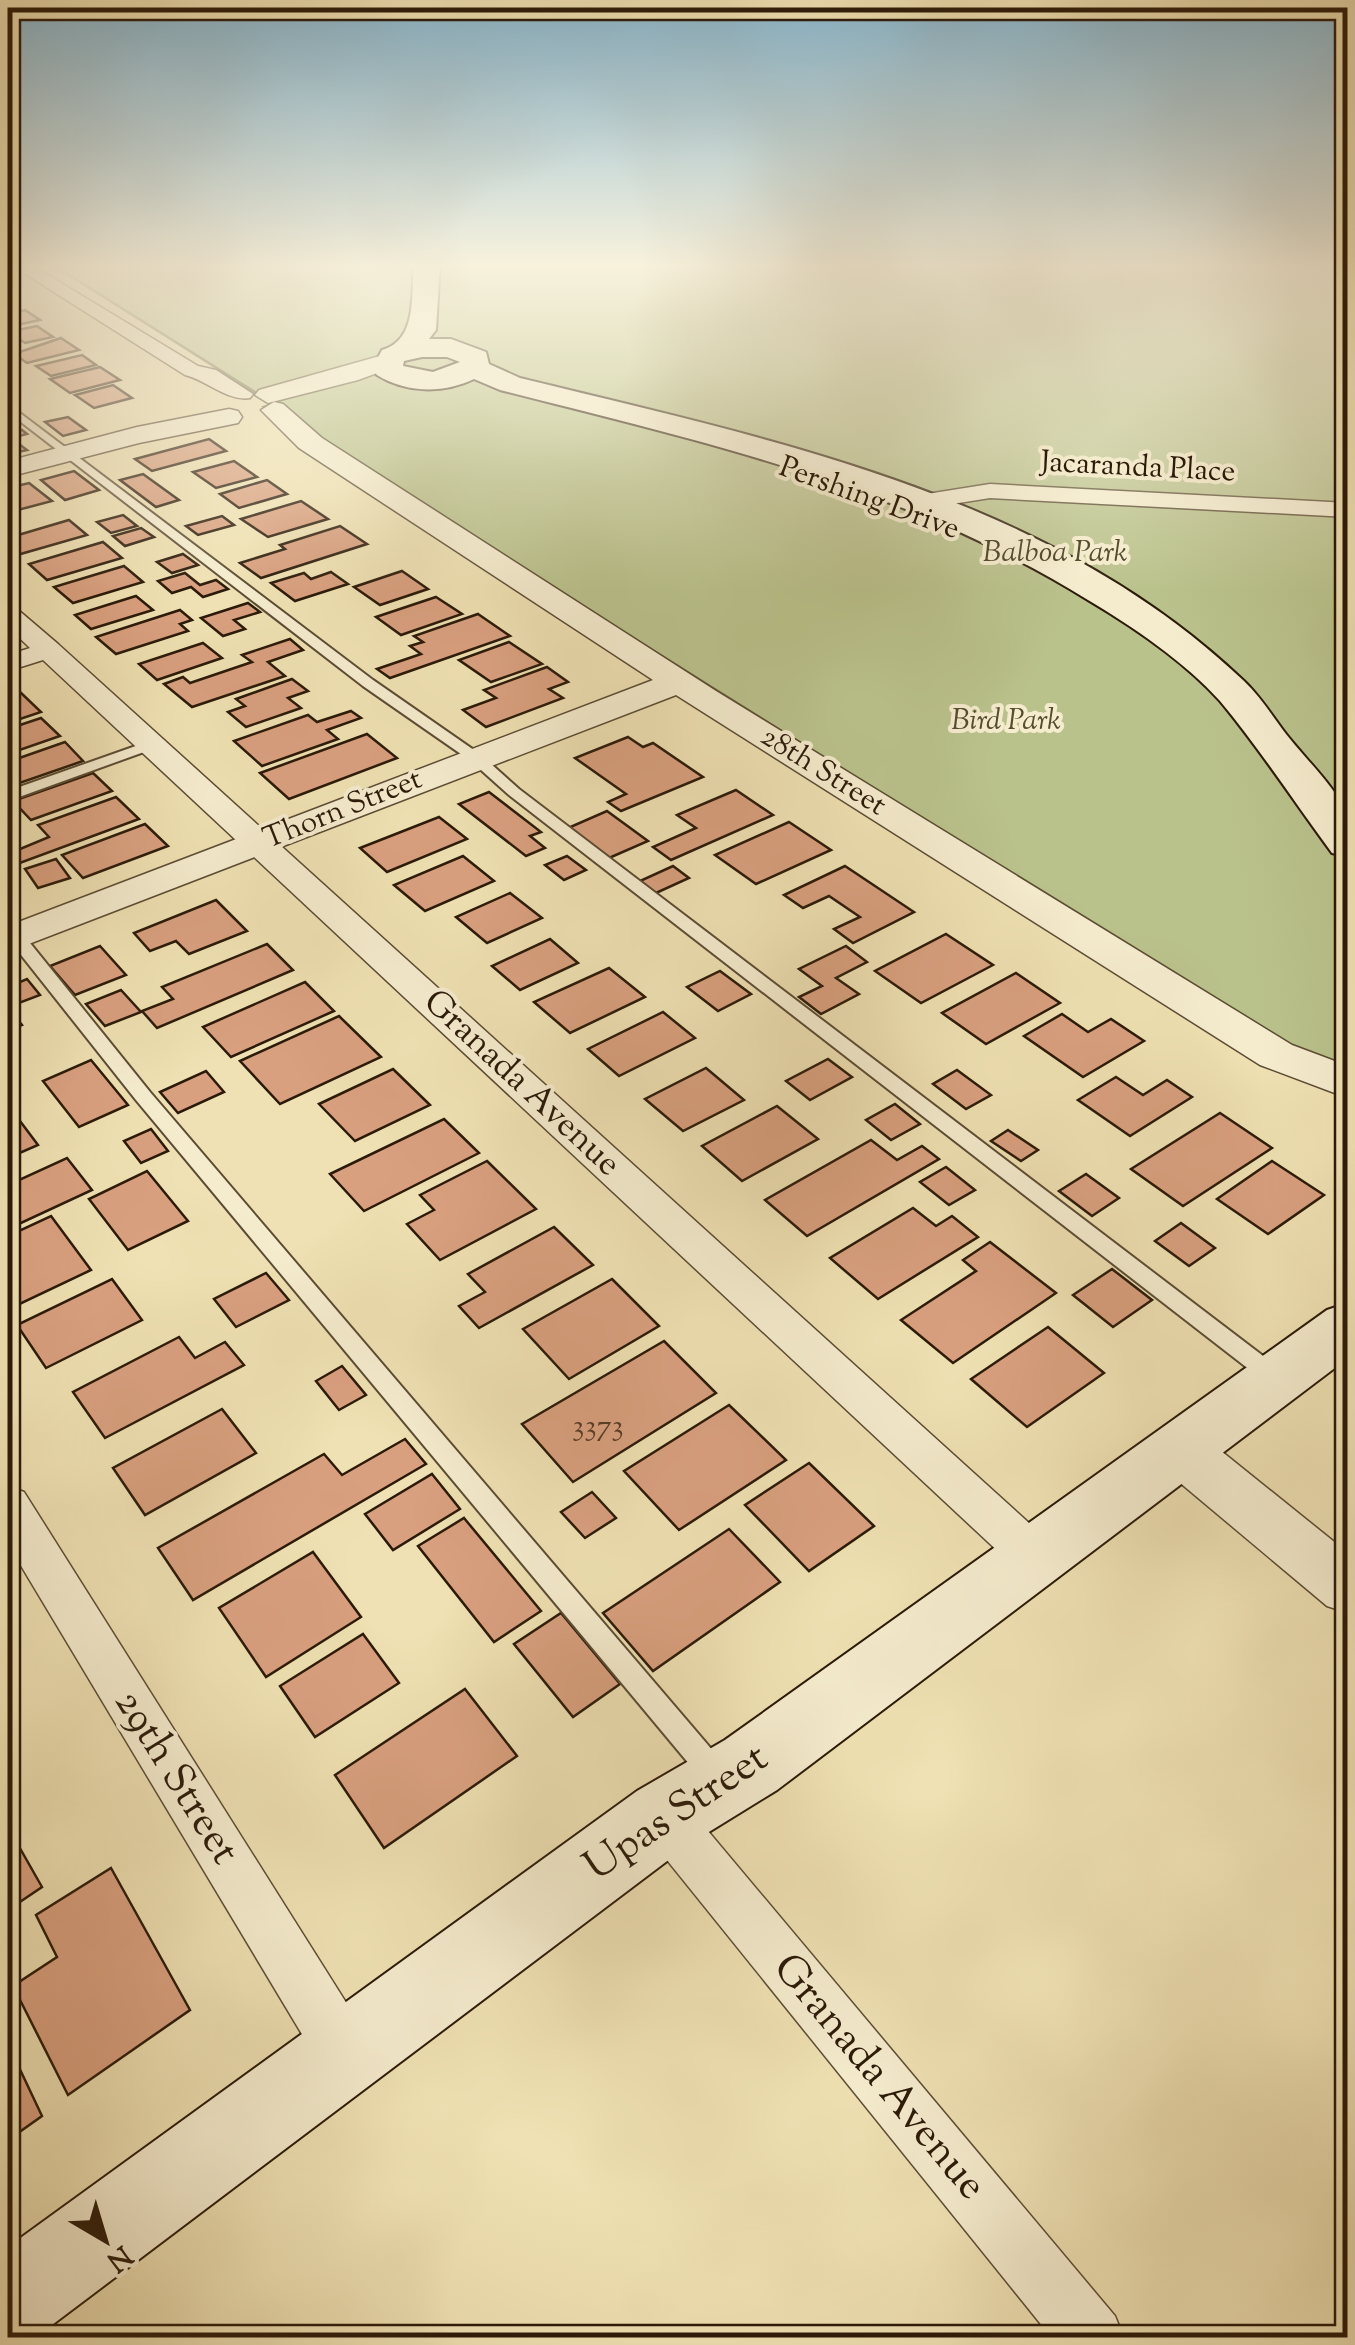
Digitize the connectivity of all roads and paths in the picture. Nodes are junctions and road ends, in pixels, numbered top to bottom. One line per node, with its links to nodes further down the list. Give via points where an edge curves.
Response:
1 (202, 372): 5 (street, 28th Street)
2 (371, 372): 5 (street)
3 (473, 372): 7 (main road, Pershing Drive, via 531,397)
4 (477, 372): 10 (main road, Pershing Drive, via 810,462)
5 (248, 405): 8 (street); 15 (street, 28th Street)
6 (8, 407): 8 (lane)
7 (680, 436): 10 (main road); 16 (main road, Pershing Drive, via 859,490 1034,567 1152,639)
8 (70, 452): 9 (street); 18 (lane, via 368,683)
9 (8, 469)
10 (927, 502): 11 (street, Jacaranda Place, via 990,491); 16 (main road, Pershing Drive, via 1042,556 1144,618 1232,691)
11 (1348, 510)
12 (8, 614): 13 (street, Granada Avenue)
13 (48, 650): 14 (street); 17 (street, Granada Avenue)
14 (8, 663)
15 (679, 682): 18 (street, Thorn Street); 23 (street, 28th Street, via 1276,1055)
16 (1252, 720): 21 (main road, Pershing Drive)
17 (150, 746): 19 (lane); 20 (street, Granada Avenue)
18 (476, 758): 20 (street, Thorn Street); 25 (lane)
19 (8, 796)
20 (260, 843): 22 (street, Thorn Street); 28 (street, Granada Avenue)
21 (1348, 844)
22 (12, 938): 30 (lane)
23 (1348, 1082)
24 (1348, 1326): 25 (main road, Upas Street)
25 (1277, 1378): 26 (main road, Upas Street)
26 (1180, 1450): 28 (main road, Upas Street); 29 (street)
27 (8, 1505): 31 (street, 29th Street)
28 (1034, 1556): 30 (main road, Upas Street)
29 (1348, 1588)
30 (694, 1800): 31 (main road, Upas Street); 33 (street, Granada Avenue)
31 (344, 2051): 32 (main road, Upas Street)
32 (8, 2302)
33 (1093, 2338)

